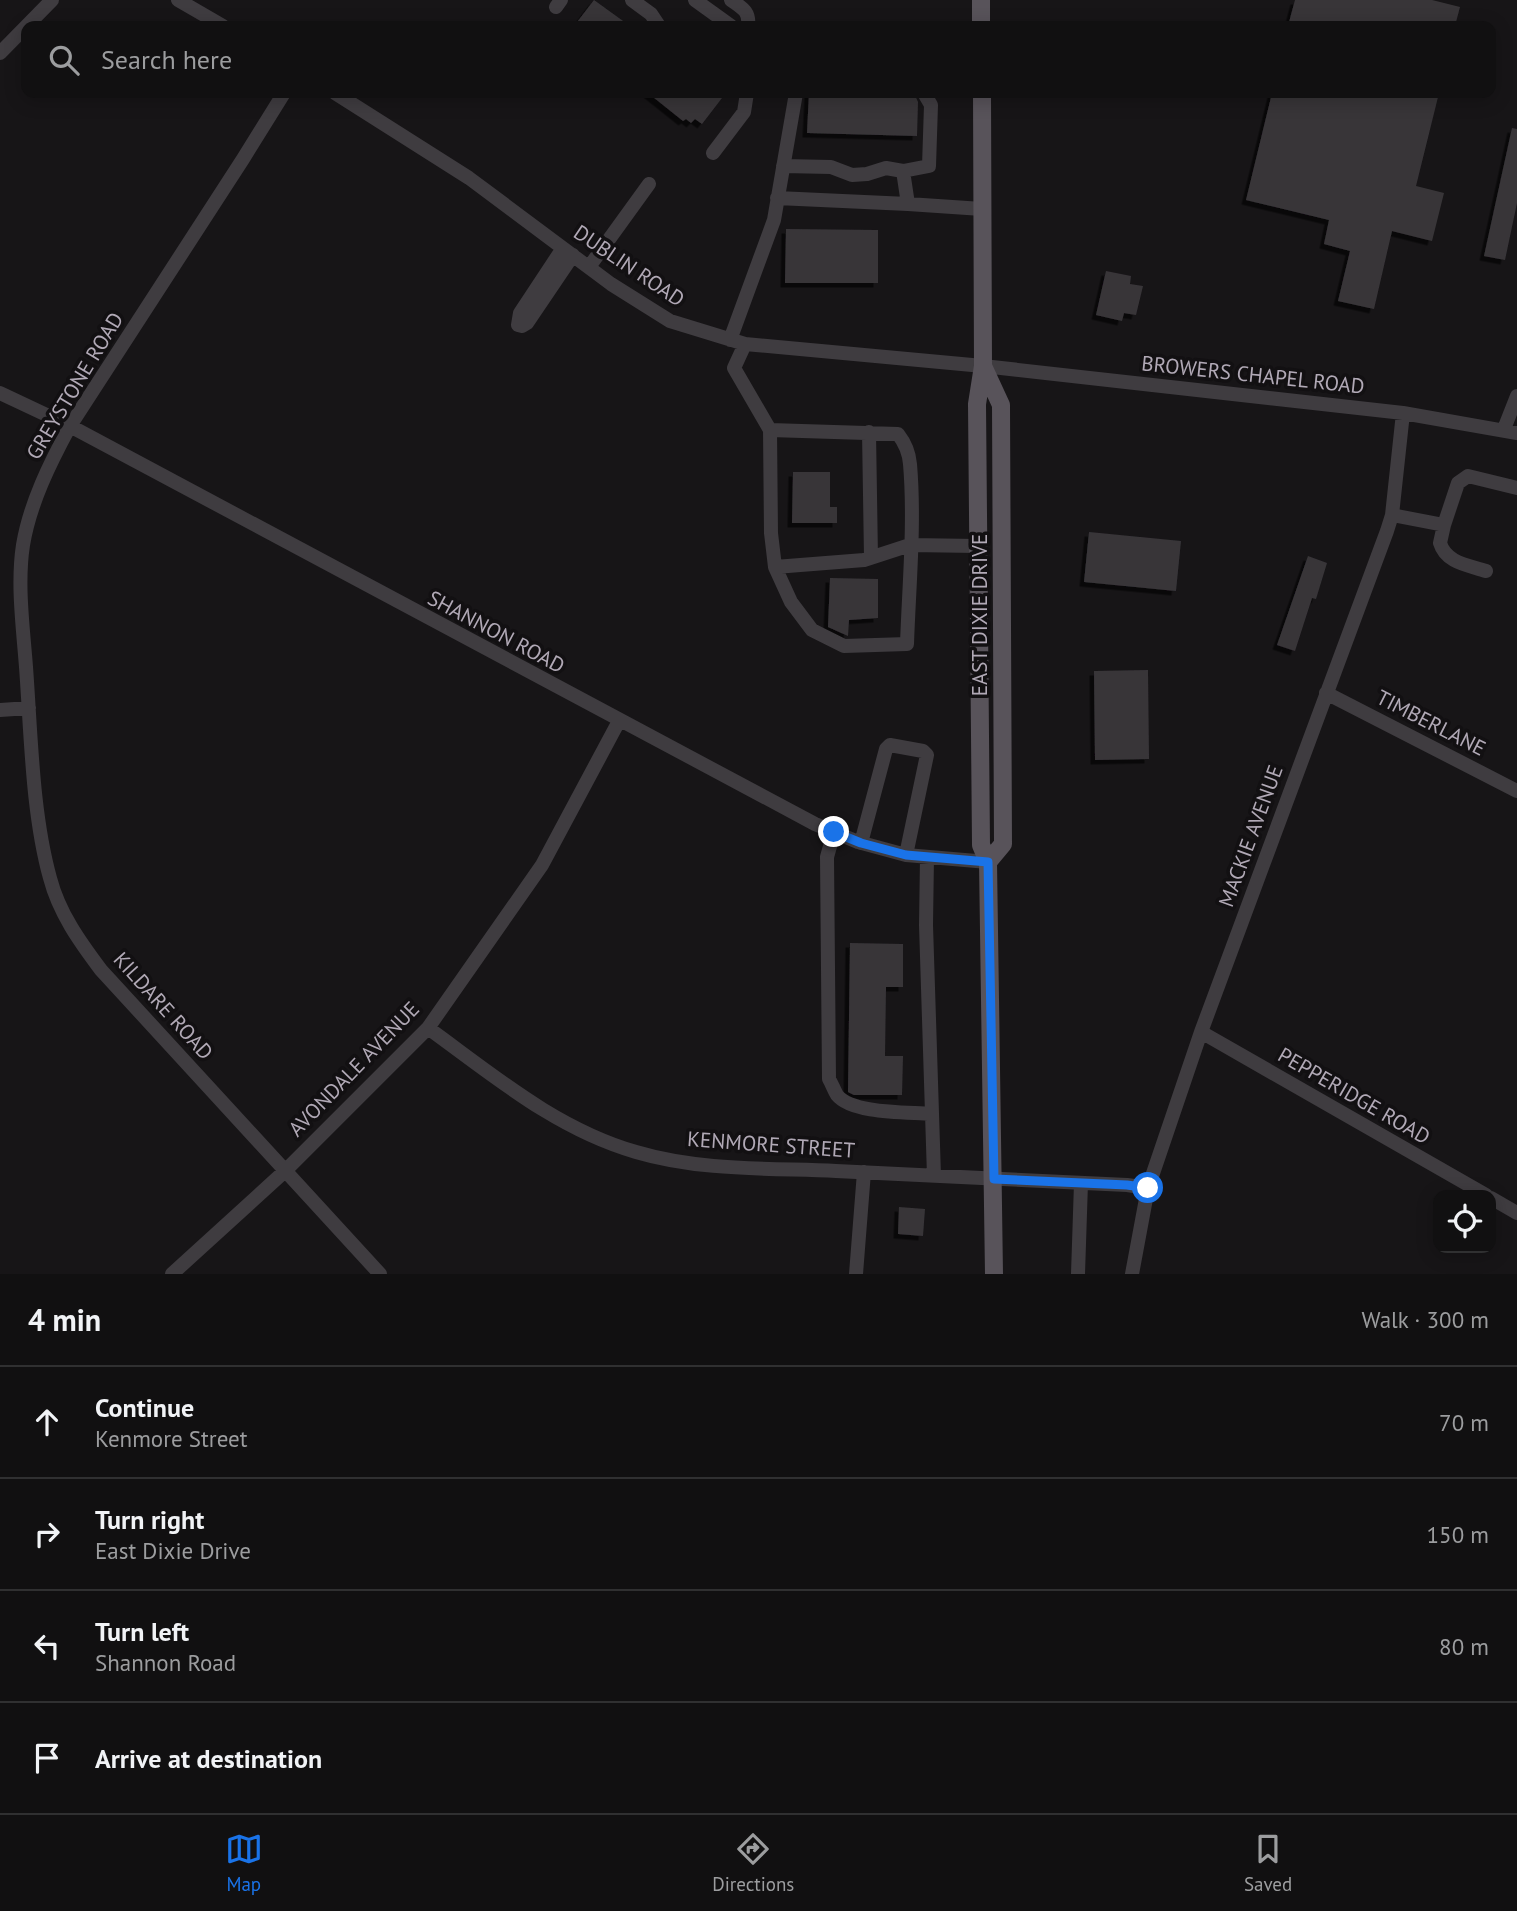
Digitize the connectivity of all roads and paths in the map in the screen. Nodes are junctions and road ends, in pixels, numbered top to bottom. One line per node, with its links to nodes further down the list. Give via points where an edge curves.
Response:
1 (52, 0): 7 (street)
2 (178, 0): 8 (street)
3 (632, 0): 9 (street)
4 (695, 0): 10 (street)
5 (731, 0): 11 (street, via 747,12)
6 (981, 0): 12 (main road)
7 (31, 21)
8 (214, 21)
9 (656, 21)
10 (724, 21)
11 (749, 21)
12 (981, 21)
13 (21, 31): 14 (street)
14 (0, 52)
15 (281, 98): 35 (street, GREYSTONE ROAD)
16 (343, 98): 28 (street, DUBLIN ROAD, via 468,178)
17 (748, 98): 21 (street, via 744,111)
18 (795, 98): 22 (street)
19 (927, 98): 23 (street, via 931,106 929,166)
20 (982, 98): 27 (main road, EAST DIXIE DRIVE)
21 (713, 153)
22 (783, 166): 23 (street, via 831,167 852,175 886,168); 25 (street)
23 (903, 170): 26 (street)
24 (649, 184): 29 (street)
25 (777, 198): 26 (street); 30 (street)
26 (908, 204): 27 (street)
27 (982, 209): 31 (main road, EAST DIXIE DRIVE)
28 (568, 252): 28 (street, via 527,323 518,325 520,313); 29 (street, DUBLIN ROAD)
29 (589, 267): 30 (street, DUBLIN ROAD, via 670,321)
30 (737, 342): 31 (street, DUBLIN ROAD); 36 (street, via 734,368)
31 (983, 366): 34 (street, BROWERS CHAPEL ROAD); 43 (main road, EAST DIXIE DRIVE, via 977,404); 56 (main road, EAST DIXIE DRIVE, via 1001,405 1003,511 1003,844)
32 (0, 393): 35 (street, SHANNON ROAD)
33 (1517, 396): 37 (street)
34 (1403, 413): 37 (street, BROWERS CHAPEL ROAD); 40 (street, MACKIE AVENUE)
35 (70, 426): 48 (street, GREYSTONE ROAD, via 50,461 23,545 21,594); 50 (street, SHANNON ROAD)
36 (770, 430): 38 (street); 45 (street)
37 (1511, 431)
38 (869, 432): 42 (street, via 898,434 905,444 910,462); 44 (street)
39 (1517, 488): 41 (street, via 1463,478)
40 (1392, 515): 41 (street); 47 (street, MACKIE AVENUE)
41 (1444, 526): 46 (street, via 1440,543 1446,555)
42 (910, 545): 43 (street); 44 (street); 45 (street, via 907,644 844,646 812,630 791,602)
43 (978, 546): 56 (main road, EAST DIXIE DRIVE, via 981,845)
44 (871, 558): 45 (street)
45 (775, 567)
46 (1486, 571)
47 (1326, 693): 51 (street, TIMBERLANE); 58 (street, MACKIE AVENUE)
48 (29, 708): 49 (street); 60 (street, KILDARE ROAD, via 42,844 50,879 74,934 101,971)
49 (0, 710)
50 (619, 721): 52 (street, SHANNON ROAD); 57 (street, AVONDALE AVENUE, via 542,865)
51 (1517, 791)
52 (834, 832): 53 (street, SHANNON ROAD); 59 (street, via 827,857 829,1079 847,1102 874,1110)
53 (861, 843): 54 (street, SHANNON ROAD); 54 (street, via 886,749 890,745 923,751 927,755)
54 (906, 855): 55 (street, SHANNON ROAD)
55 (927, 857): 56 (street, SHANNON ROAD); 59 (street)
56 (988, 862): 63 (main road, EAST DIXIE DRIVE)
57 (428, 1028): 60 (street, AVONDALE AVENUE); 61 (street, KENMORE STREET, via 541,1110 635,1152 718,1166)
58 (1201, 1032): 65 (street, MACKIE AVENUE); 66 (street, PEPPERIDGE ROAD)
59 (931, 1114): 62 (street)
60 (285, 1171): 69 (street, AVONDALE AVENUE); 70 (street, KILDARE ROAD)
61 (864, 1172): 62 (street, KENMORE STREET); 71 (street)
62 (934, 1176): 63 (street, KENMORE STREET)
63 (994, 1179): 64 (street, KENMORE STREET); 72 (main road, EAST DIXIE DRIVE)
64 (1081, 1183): 65 (street, KENMORE STREET); 73 (street)
65 (1148, 1188): 74 (street, MACKIE AVENUE)
66 (1477, 1190)
67 (1496, 1201): 68 (street)
68 (1517, 1213)
69 (172, 1274)
70 (380, 1274)
71 (856, 1274)
72 (994, 1274)
73 (1078, 1274)
74 (1132, 1274)

